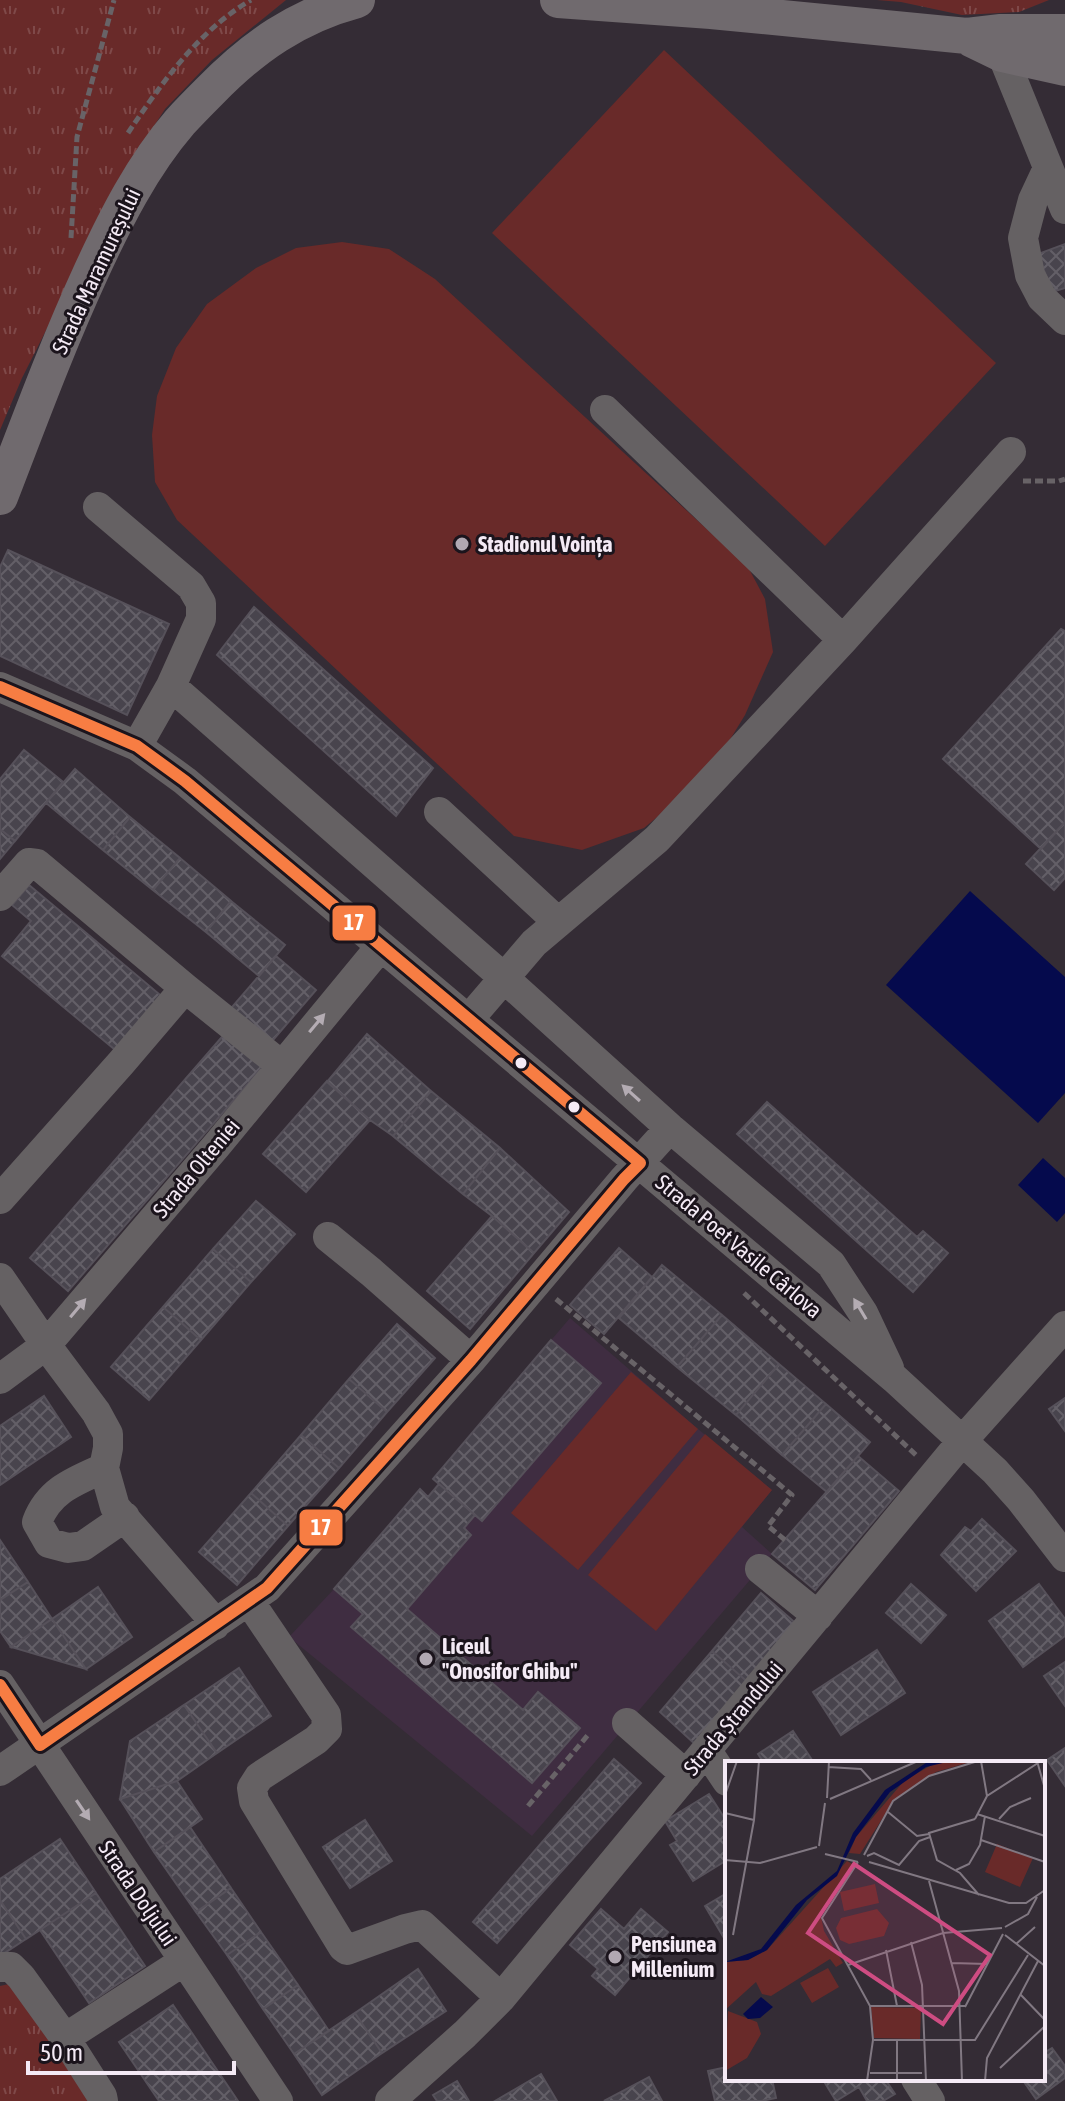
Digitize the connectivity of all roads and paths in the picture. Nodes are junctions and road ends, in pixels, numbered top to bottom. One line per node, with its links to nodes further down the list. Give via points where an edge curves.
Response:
1 (114, 0): 10 (path, via 77,137)
2 (357, 0): 14 (main road, Strada Maramureșului, via 296,23 261,44 179,123 144,171 77,303)
3 (558, 0): 5 (main road)
4 (1060, 30): 5 (main road)
5 (967, 36): 6 (main road)
6 (1002, 54): 7 (main road); 8 (street)
7 (1065, 68)
8 (1048, 168): 9 (street); 11 (street, via 1023,238 1030,275 1042,298)
9 (1065, 209)
10 (71, 244)
11 (1065, 320)
12 (605, 410): 16 (street)
13 (1011, 452): 16 (street)
14 (0, 497)
15 (98, 507): 17 (street, via 191,586 201,603 201,619)
16 (843, 640): 22 (street, via 657,839)
17 (171, 686): 19 (street); 24 (street)
18 (0, 687): 19 (street, Strada Poet Vasile Cârlova)
19 (137, 746): 23 (street, Strada Poet Vasile Cârlova)
20 (439, 812): 22 (street)
21 (0, 896): 25 (street, via 29,863 37,864)
22 (558, 922): 24 (street)
23 (381, 946): 26 (street, Strada Poet Vasile Cârlova); 27 (street, Strada Olteniei, one-way to 23)
24 (504, 978): 26 (street); 28 (street, one-way to 24)
25 (185, 988): 27 (street); 30 (street)
26 (469, 1019): 29 (street, Strada Poet Vasile Cârlova)
27 (281, 1065): 35 (street, Strada Olteniei, one-way to 27)
28 (670, 1128): 29 (street); 38 (street, one-way to 28, via 863,1313 831,1264)
29 (640, 1163): 33 (street); 38 (street, Strada Poet Vasile Cârlova)
30 (0, 1199)
31 (328, 1237): 36 (street)
32 (0, 1278): 35 (street)
33 (537, 1283): 36 (street); 42 (path, via 792,1495 768,1526)
34 (1065, 1326): 39 (street, Strada Ștrandului)
35 (46, 1345): 37 (street, Strada Olteniei); 40 (street, via 108,1434)
36 (471, 1360): 45 (street, via 267,1588)
37 (0, 1379)
38 (895, 1379): 39 (street, Strada Poet Vasile Cârlova)
39 (963, 1440): 43 (street, Strada Poet Vasile Cârlova, via 1021,1500); 46 (street, Strada Ștrandului)
40 (104, 1468): 41 (street, via 115,1507); 41 (street, via 65,1486 43,1506 37,1522 49,1543 68,1548 83,1546)
41 (125, 1517): 47 (street)
42 (785, 1540)
43 (1065, 1557)
44 (760, 1569): 46 (street)
45 (249, 1601): 47 (street); 59 (street, via 326,1715 327,1729 259,1777 252,1788 254,1801 343,1947 422,1925)
46 (818, 1616): 52 (street, Strada Ștrandului)
47 (215, 1625): 51 (street)
48 (0, 1685): 51 (street, Strada Doljului)
49 (627, 1723): 54 (street)
50 (588, 1735): 56 (path)
51 (40, 1745): 53 (street); 57 (street, Strada Doljului, one-way to 57)
52 (707, 1751): 54 (street, Strada Ștrandului); 55 (street)
53 (0, 1771)
54 (686, 1775): 59 (street, Strada Ștrandului)
55 (725, 1778)
56 (528, 1806)
57 (184, 1961): 60 (street); 63 (street, Strada Doljului)
58 (0, 1967): 60 (street, via 11,1967 21,1977)
59 (501, 1998): 64 (street, Strada Ștrandului)
60 (65, 2038): 62 (street)
61 (917, 2081): 65 (street)
62 (103, 2101)
63 (278, 2101)
64 (390, 2101)
65 (930, 2101)

